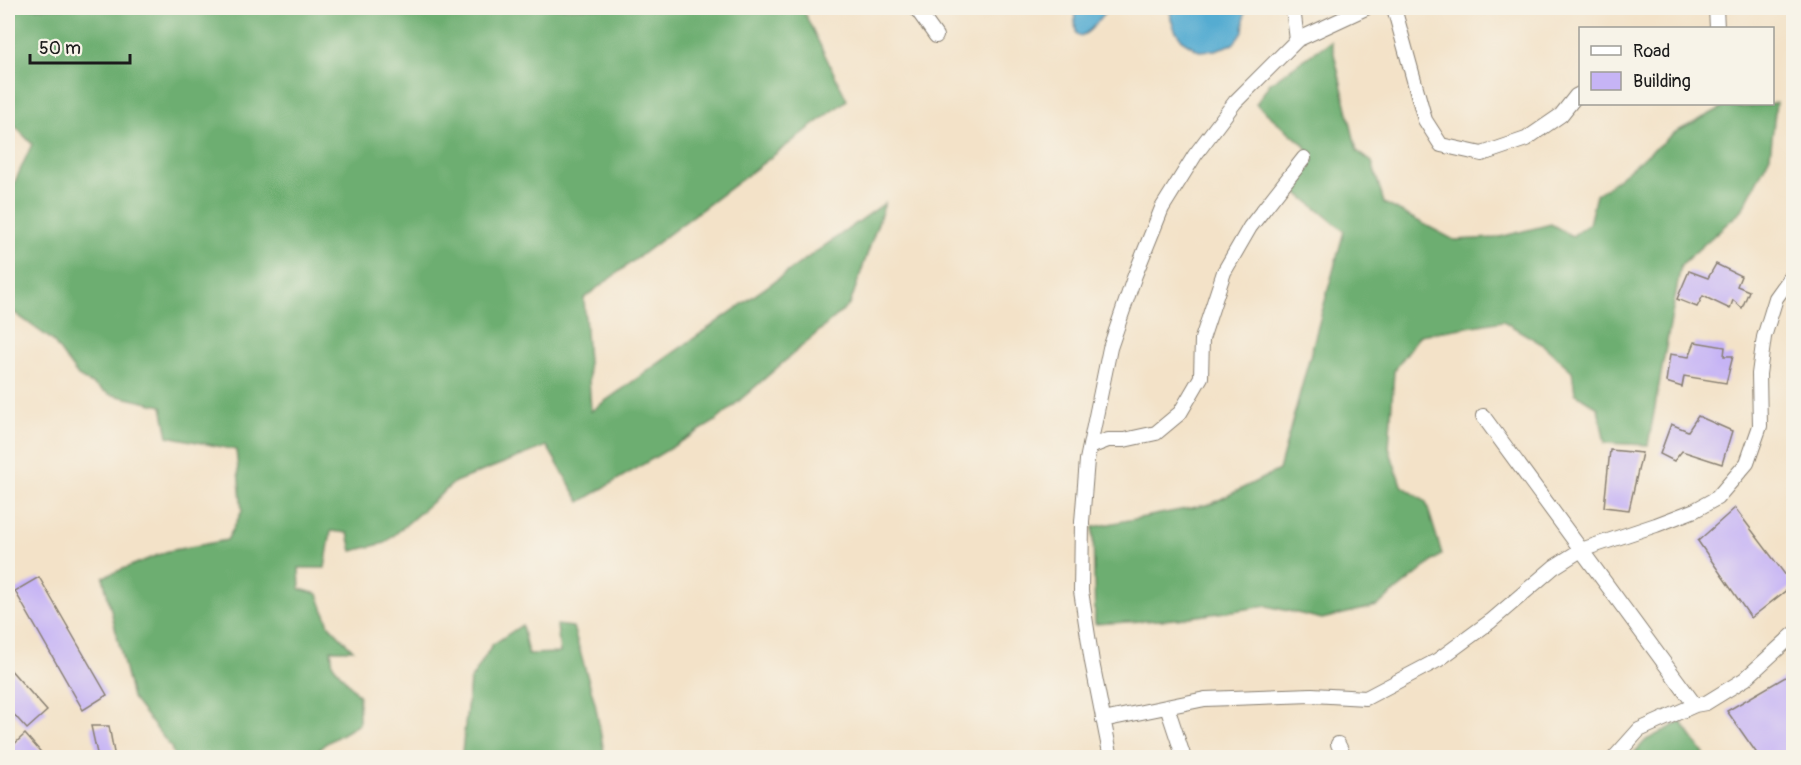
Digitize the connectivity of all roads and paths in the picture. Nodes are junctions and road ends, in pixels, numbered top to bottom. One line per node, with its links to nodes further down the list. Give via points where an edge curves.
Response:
1 (916, 8): 7 (street)
2 (1293, 8): 8 (street)
3 (1366, 8): 8 (street)
4 (1394, 8): 9 (street, via 1425,120 1441,145 1482,153 1526,139 1561,115)
5 (1716, 8): 6 (street)
6 (1718, 27)
7 (936, 36)
8 (1298, 40): 13 (street, via 1235,102 1162,208 1110,348)
9 (1579, 94)
10 (1304, 158): 13 (street, via 1250,226 1224,272 1202,339 1201,377 1180,413 1156,433 1108,440)
11 (1794, 273): 14 (street, via 1776,298 1764,337 1759,374 1760,426 1747,463 1717,498 1695,510)
12 (1483, 416): 14 (street)
13 (1090, 447): 18 (street, via 1082,522 1081,591)
14 (1581, 550): 16 (street); 17 (street, via 1438,660 1366,698 1312,695 1205,699)
15 (1794, 634): 16 (street, via 1745,679 1706,703)
16 (1695, 705): 23 (street, via 1639,730)
17 (1167, 707): 18 (street); 21 (street)
18 (1103, 720): 20 (street)
19 (1338, 744): 22 (street)
20 (1110, 758)
21 (1184, 758)
22 (1345, 758)
23 (1614, 758)

